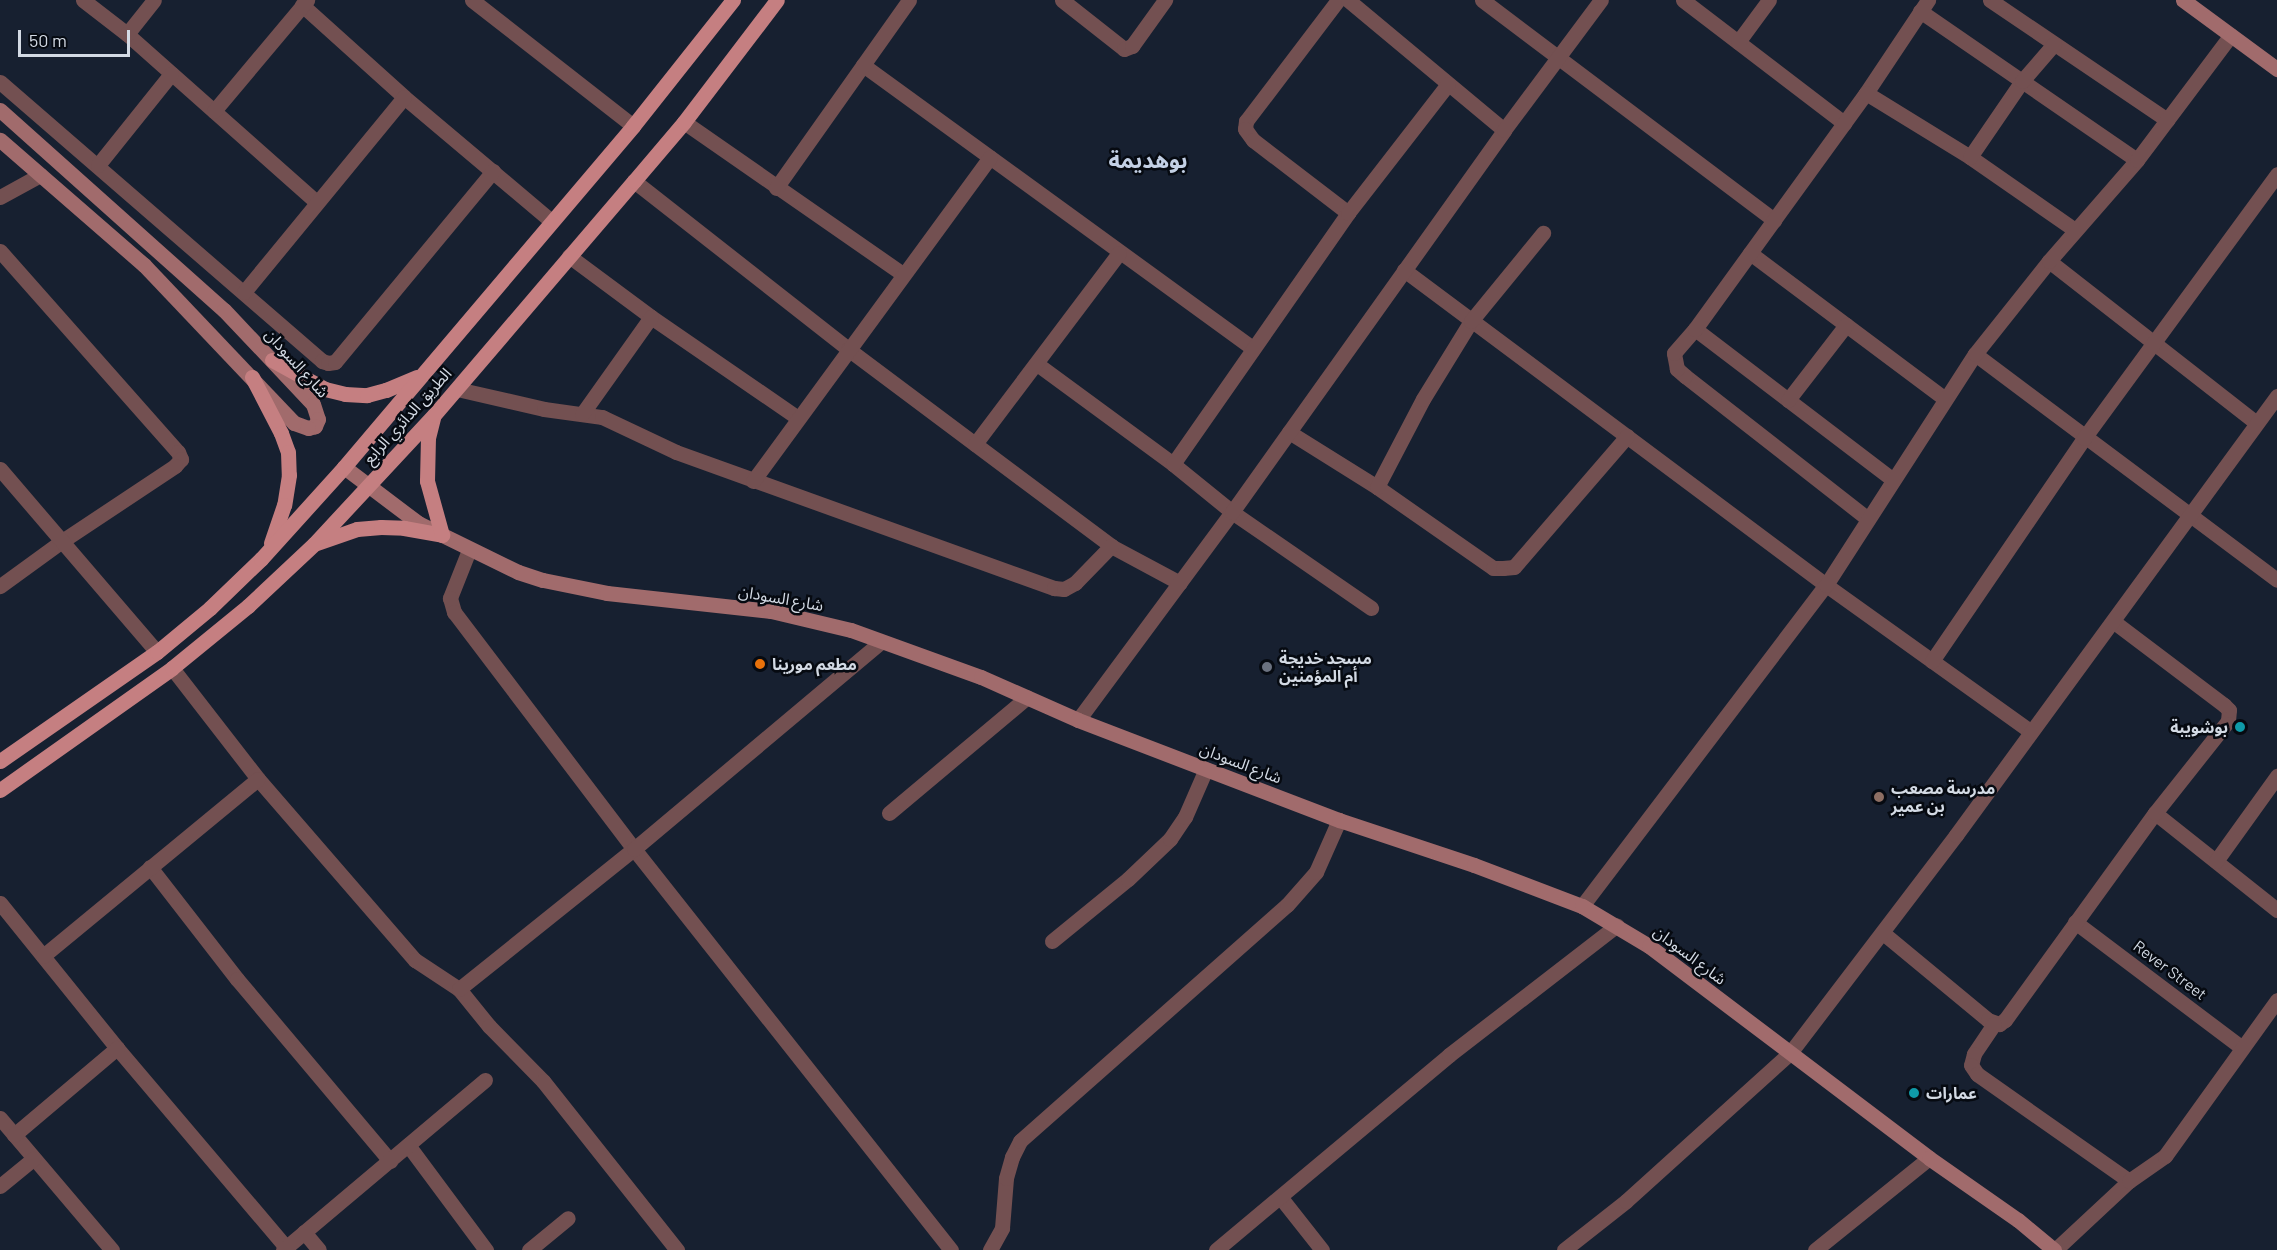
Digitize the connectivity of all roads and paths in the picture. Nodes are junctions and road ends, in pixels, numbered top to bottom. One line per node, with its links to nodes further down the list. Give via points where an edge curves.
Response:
1 (83, 0): 19 (street)
2 (154, 0): 19 (street)
3 (732, 0): 37 (main road, الطريق الدائري الرابع)
4 (777, 0): 35 (main road, الطريق الدائري الرابع)
5 (909, 0): 24 (street)
6 (1062, 0): 7 (street, via 1124,49 1132,45)
7 (1165, 0)
8 (1338, 0): 51 (street, via 1246,121 1245,129 1253,140)
9 (1348, 0): 29 (street)
10 (1482, 0): 23 (street)
11 (1601, 0): 23 (street)
12 (1683, 0): 21 (street)
13 (1768, 0): 21 (street)
14 (1990, 0): 22 (street)
15 (2183, 0): 20 (main road)
16 (474, 1): 37 (street)
17 (305, 3): 31 (street); 33 (street)
18 (1924, 6): 27 (street); 30 (street)
19 (127, 34): 26 (street)
20 (2231, 35): 25 (main road); 34 (street)
21 (1738, 42): 36 (street)
22 (2054, 44): 27 (street); 34 (street)
23 (1560, 57): 38 (street); 52 (street)
24 (863, 65): 40 (street); 48 (street)
25 (2277, 69)
26 (171, 74): 33 (street); 43 (street)
27 (2022, 81): 41 (street); 42 (street)
28 (0, 82): 43 (street)
29 (1448, 84): 38 (street); 51 (street)
30 (1866, 93): 36 (street); 41 (street)
31 (404, 97): 44 (street); 50 (street)
32 (0, 110): 72 (main road, شارع السودان, via 159,249)
33 (214, 111): 50 (street)
34 (2167, 120): 42 (street)
35 (684, 122): 47 (main road, الطريق الدائري الرابع); 48 (street)
36 (1844, 123): 52 (street)
37 (633, 126): 53 (main road, الطريق الدائري الرابع)
38 (1504, 130): 61 (street)
39 (0, 140): 46 (main road, شارع السودان)
40 (990, 157): 57 (street); 62 (street)
41 (1971, 157): 54 (street)
42 (2136, 160): 54 (street)
43 (98, 165): 63 (street)
44 (494, 171): 53 (street); 63 (street, via 335,362 322,361)
45 (2277, 174): 68 (street)
46 (40, 175): 49 (street); 75 (main road, شارع السودان, via 144,265)
47 (634, 181): 59 (main road, الطريق الدائري الرابع); 70 (street)
48 (776, 188): 62 (street)
49 (0, 197)
50 (316, 202): 63 (street)
51 (1348, 213): 69 (street)
52 (1774, 220): 58 (street)
53 (551, 221): 74 (main road, الطريق الدائري الرابع)
54 (2075, 230): 60 (street)
55 (1543, 233): 65 (street)
56 (0, 252): 99 (street, via 181,459)
57 (1119, 253): 69 (street); 73 (street)
58 (1750, 254): 66 (street); 67 (street)
59 (569, 256): 64 (street); 76 (main road, الطريق الدائري الرابع)
60 (2049, 261): 68 (street); 71 (street)
61 (1404, 270): 65 (street); 84 (street)
62 (903, 274): 70 (street)
63 (244, 292)
64 (651, 317): 80 (street); 82 (street)
65 (1472, 321): 85 (street); 94 (street)
66 (1846, 326): 78 (street); 79 (street)
67 (1695, 329): 79 (street); 97 (street, via 1674,352 1677,369)
68 (2151, 343): 83 (street); 86 (street)
69 (1252, 348): 88 (street)
70 (848, 349): 82 (street); 87 (street)
71 (1975, 354): 78 (street); 86 (street)
72 (272, 360): 74 (main road, via 325,389 345,394 367,395); 75 (main road, شارع السودان, via 313,404 318,419 315,426 294,423)
73 (1037, 364): 87 (street); 88 (street)
74 (419, 376): 89 (main road, الطريق الدائري الرابع)
75 (252, 377): 102 (main road, via 288,452 284,505)
76 (457, 388): 80 (street); 81 (main road, الطريق الدائري الرابع)
77 (2277, 396): 83 (street)
78 (1944, 398): 91 (street)
79 (1788, 400): 91 (street)
80 (582, 414): 92 (street, via 619,423 639,436)
81 (434, 415): 93 (main road, الطريق الدائري الرابع); 98 (main road, via 428,438 427,481)
82 (798, 418): 92 (street)
83 (2256, 423): 96 (street)
84 (1289, 432): 94 (street); 95 (street)
85 (1628, 436): 94 (street, via 1514,567 1493,568); 106 (street)
86 (2084, 438): 96 (street); 112 (street)
87 (975, 444): 101 (street)
88 (1173, 464): 95 (street)
89 (344, 467): 93 (main road, شارع السودان); 102 (main road, الطريق الدائري الرابع)
90 (0, 470): 99 (street)
91 (1893, 480): 97 (street)
92 (753, 481): 101 (street, via 1053,588 1064,589 1075,583)
93 (367, 486): 98 (main road, شارع السودان, via 418,523); 100 (main road, الطريق الدائري الرابع)
94 (1377, 487)
95 (1232, 512): 105 (street); 108 (street)
96 (2188, 514): 104 (street); 109 (street)
97 (1868, 519): 106 (street)
98 (442, 535): 100 (main road, via 381,527); 103 (main road, شارع السودان)
99 (62, 541): 107 (street); 111 (street)
100 (314, 544): 113 (main road, الطريق الدائري الرابع, via 249,606)
101 (1111, 546): 105 (street)
102 (269, 550): 111 (main road, الطريق الدائري الرابع, via 218,601)
103 (470, 550): 110 (main road, شارع السودان, via 518,572 561,584 781,613); 125 (street, via 450,598 454,612)
104 (2277, 580)
105 (1180, 583): 115 (street)
106 (1826, 585): 112 (street); 129 (street)
107 (0, 586)
108 (1371, 608)
109 (2113, 621): 116 (street); 123 (street, via 2229,710 2228,721)
110 (881, 642): 114 (main road, شارع السودان); 125 (street)
111 (157, 652): 117 (main road, الطريق الدائري الرابع)
112 (1932, 661): 116 (street)
113 (172, 668): 120 (street); 121 (main road, الطريق الدائري الرابع)
114 (1027, 697): 115 (main road, شارع السودان); 122 (street)
115 (1078, 720): 118 (main road, شارع السودان)
116 (2031, 732): 133 (street)
117 (0, 761)
118 (1206, 769): 124 (main road, شارع السودان); 134 (street, via 1185,817 1170,839)
119 (2277, 776): 126 (street)
120 (258, 780): 127 (street); 136 (street, via 415,960)
121 (0, 790)
122 (889, 813)
123 (2155, 813): 126 (street); 131 (street)
124 (1339, 820): 129 (main road, شارع السودان); 161 (street, via 1316,872 1287,905 1020,1141 1006,1178 1002,1227)
125 (634, 849): 136 (street); 160 (street)
126 (2216, 861): 130 (street)
127 (150, 867): 135 (street); 148 (street, via 237,979)
128 (0, 903): 135 (street)
129 (1582, 906): 132 (main road, شارع السودان)
130 (2277, 910)
131 (2075, 922): 138 (street, via 2005,1020); 140 (street, Rever Street)
132 (1617, 925): 141 (main road, شارع السودان); 151 (street, via 1449,1055)
133 (1883, 933): 138 (street); 141 (street)
134 (1052, 941)
135 (43, 956): 139 (street)
136 (459, 989): 159 (street, via 543,1081)
137 (2277, 1000): 140 (street)
138 (1994, 1024): 149 (street, via 1974,1054 1971,1065 1977,1074)
139 (117, 1048): 144 (street); 154 (street)
140 (2242, 1048): 149 (street, via 2165,1156)
141 (1790, 1053): 146 (main road, شارع السودان); 164 (street, via 1626,1201)
142 (485, 1080): 145 (street)
143 (0, 1118): 144 (street)
144 (14, 1135): 147 (street)
145 (408, 1145): 148 (street); 157 (street)
146 (1929, 1158): 165 (street); 166 (main road, شارع السودان)
147 (33, 1159): 150 (street); 155 (street)
148 (390, 1161): 153 (street)
149 (2129, 1181): 166 (street)
150 (0, 1186)
151 (1281, 1198): 162 (street); 163 (street)
152 (568, 1218): 158 (street)
153 (304, 1232): 154 (street); 156 (street)
154 (285, 1249)
155 (112, 1250)
156 (319, 1250)
157 (486, 1250)
158 (529, 1250)
159 (677, 1250)
160 (951, 1250)
161 (990, 1250)
162 (1216, 1250)
163 (1322, 1250)
164 (1563, 1250)
165 (1815, 1250)
166 (2055, 1250)

